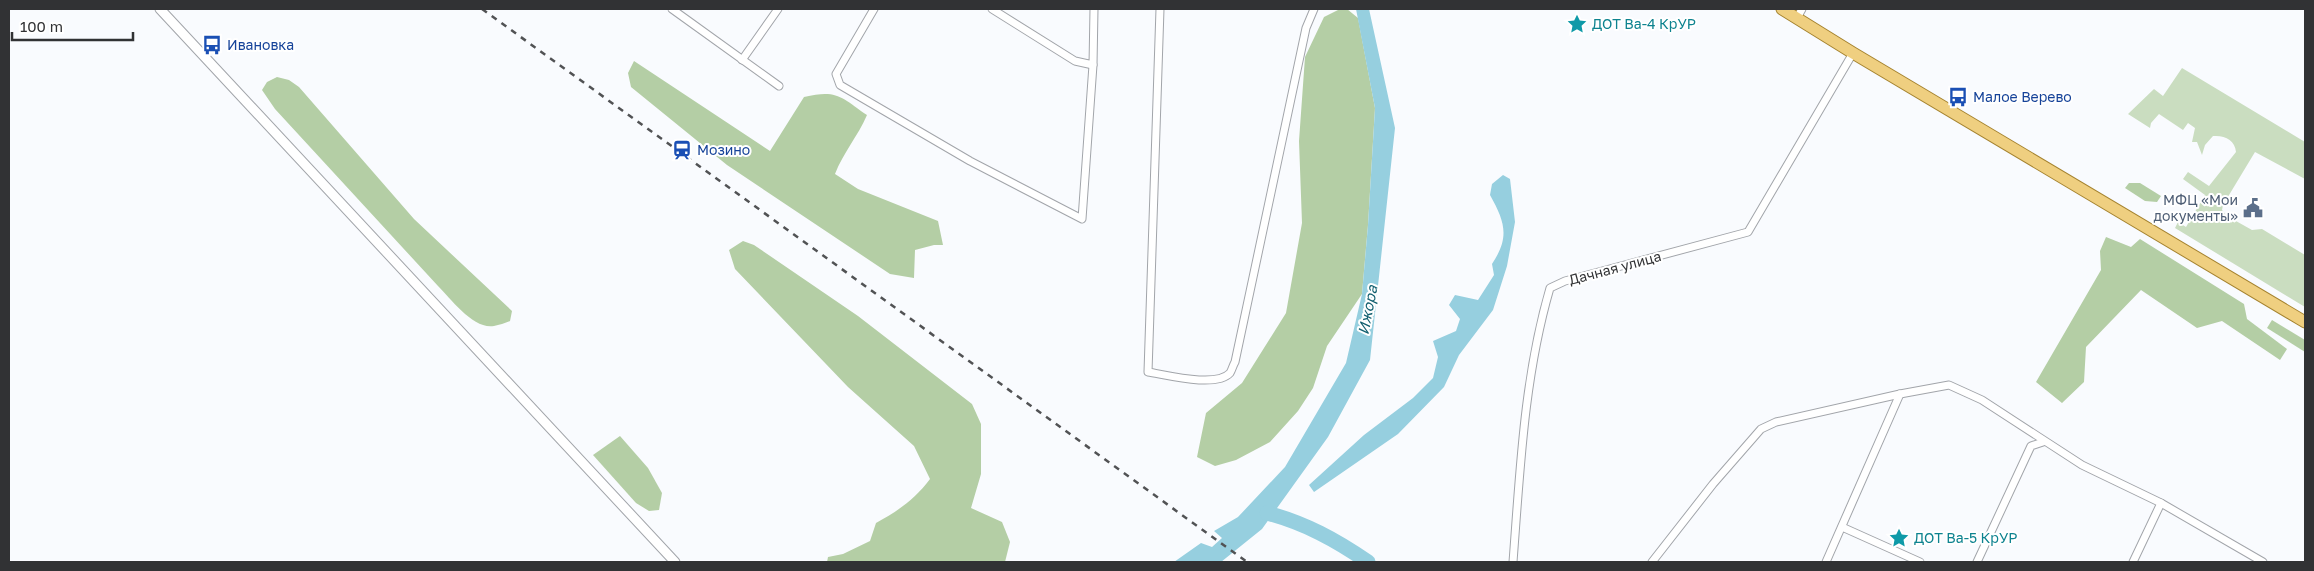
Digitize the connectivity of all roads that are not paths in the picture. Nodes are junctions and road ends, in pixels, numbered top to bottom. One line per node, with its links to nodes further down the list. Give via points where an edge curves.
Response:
1 (160, 9): 20 (street)
2 (672, 9): 12 (street)
3 (778, 9): 12 (street)
4 (874, 9): 13 (street, via 836,74 840,85 970,161 1082,219)
5 (992, 9): 13 (street, via 1075,61)
6 (1094, 9): 13 (street)
7 (1160, 9): 8 (street, via 1148,372 1210,381 1230,373 1235,362 1306,28)
8 (1314, 9)
9 (1782, 9): 10 (main road)
10 (1799, 13): 11 (main road)
11 (1853, 53): 15 (main road); 21 (street, Дачная улица, via 1748,232 1565,281 1550,288 1535,346)
12 (742, 60): 14 (street)
13 (1093, 65)
14 (779, 86)
15 (2305, 322)
16 (1900, 394): 17 (street, via 1949,385 1982,400); 19 (street); 22 (street, via 1761,428 1712,484)
17 (2043, 442): 18 (street); 25 (street, via 2031,446)
18 (2160, 503): 26 (street); 27 (street)
19 (1842, 527): 23 (street); 24 (street)
20 (675, 562)
21 (1513, 562)
22 (1652, 562)
23 (1826, 562)
24 (1920, 562)
25 (1976, 562)
26 (2133, 562)
27 (2263, 562)

